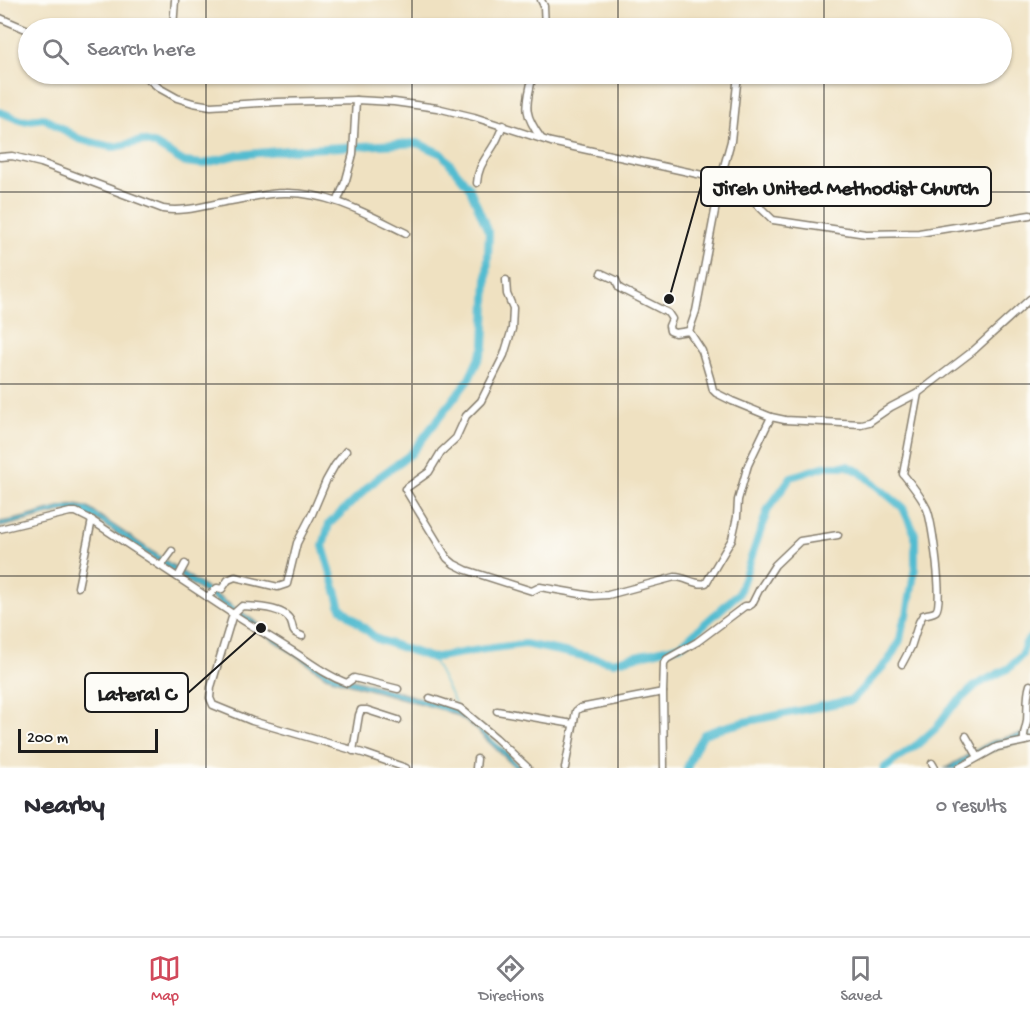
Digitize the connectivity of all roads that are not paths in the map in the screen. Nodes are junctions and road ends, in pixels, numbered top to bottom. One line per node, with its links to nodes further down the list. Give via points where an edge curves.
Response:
1 (175, 0): 4 (street)
2 (541, 0): 5 (street)
3 (0, 18): 6 (street)
4 (174, 18)
5 (545, 18)
6 (18, 26)
7 (155, 84): 10 (street, via 177,98 211,106)
8 (531, 84): 12 (street, via 526,106 531,124)
9 (737, 84): 14 (street)
10 (356, 100): 11 (street, via 437,108); 16 (street, via 353,154)
11 (503, 125): 12 (street); 15 (street, via 477,173)
12 (541, 138): 14 (street)
13 (0, 157): 16 (street, via 41,163 163,209 189,210 283,193)
14 (723, 179): 17 (street, via 739,187 773,220 866,234 919,233); 22 (street, via 696,311)
15 (477, 183)
16 (338, 200): 18 (street)
17 (1030, 215)
18 (406, 233)
19 (601, 273): 22 (street, via 616,280 619,288 668,313 673,333)
20 (506, 280): 24 (street, via 513,308 512,330 482,401 466,416 456,438 441,452 429,472 405,489 454,564 532,591 540,587 592,596 675,577 706,583 732,539 748,465)
21 (1030, 299): 23 (street, via 973,351)
22 (688, 331): 24 (street, via 702,351 713,390)
23 (918, 393): 24 (street, via 861,424); 37 (street, via 903,474 921,497 931,520 938,609 923,615 918,622)
24 (771, 417)
25 (346, 451): 34 (street, via 326,481 297,543 287,584 278,587 235,577)
26 (92, 520): 27 (street, via 70,512); 30 (street); 33 (street)
27 (0, 529)
28 (838, 535): 40 (street, via 800,541 775,566 752,604 667,659)
29 (172, 551): 30 (street)
30 (163, 563): 32 (street)
31 (185, 564): 32 (street)
32 (179, 574): 34 (street)
33 (78, 587)
34 (209, 594): 35 (street)
35 (235, 612): 36 (street, via 242,606 266,607 285,615 294,633); 39 (street, via 329,676 347,683 354,678); 47 (street, via 211,687 213,705 252,721)
36 (302, 636)
37 (902, 664)
38 (1030, 685): 46 (street)
39 (398, 689)
40 (663, 692): 44 (street, via 580,708); 56 (street)
41 (430, 698): 54 (street, via 460,708)
42 (498, 711): 44 (street)
43 (398, 720): 47 (street, via 361,710)
44 (573, 724): 55 (street)
45 (966, 736): 48 (street)
46 (1025, 738): 48 (street, via 999,743)
47 (353, 751): 50 (street)
48 (976, 754): 51 (street)
49 (477, 759): 53 (street)
50 (389, 765): 52 (street)
51 (956, 767)
52 (406, 768)
53 (476, 768)
54 (528, 768)
55 (565, 768)
56 (664, 768)

